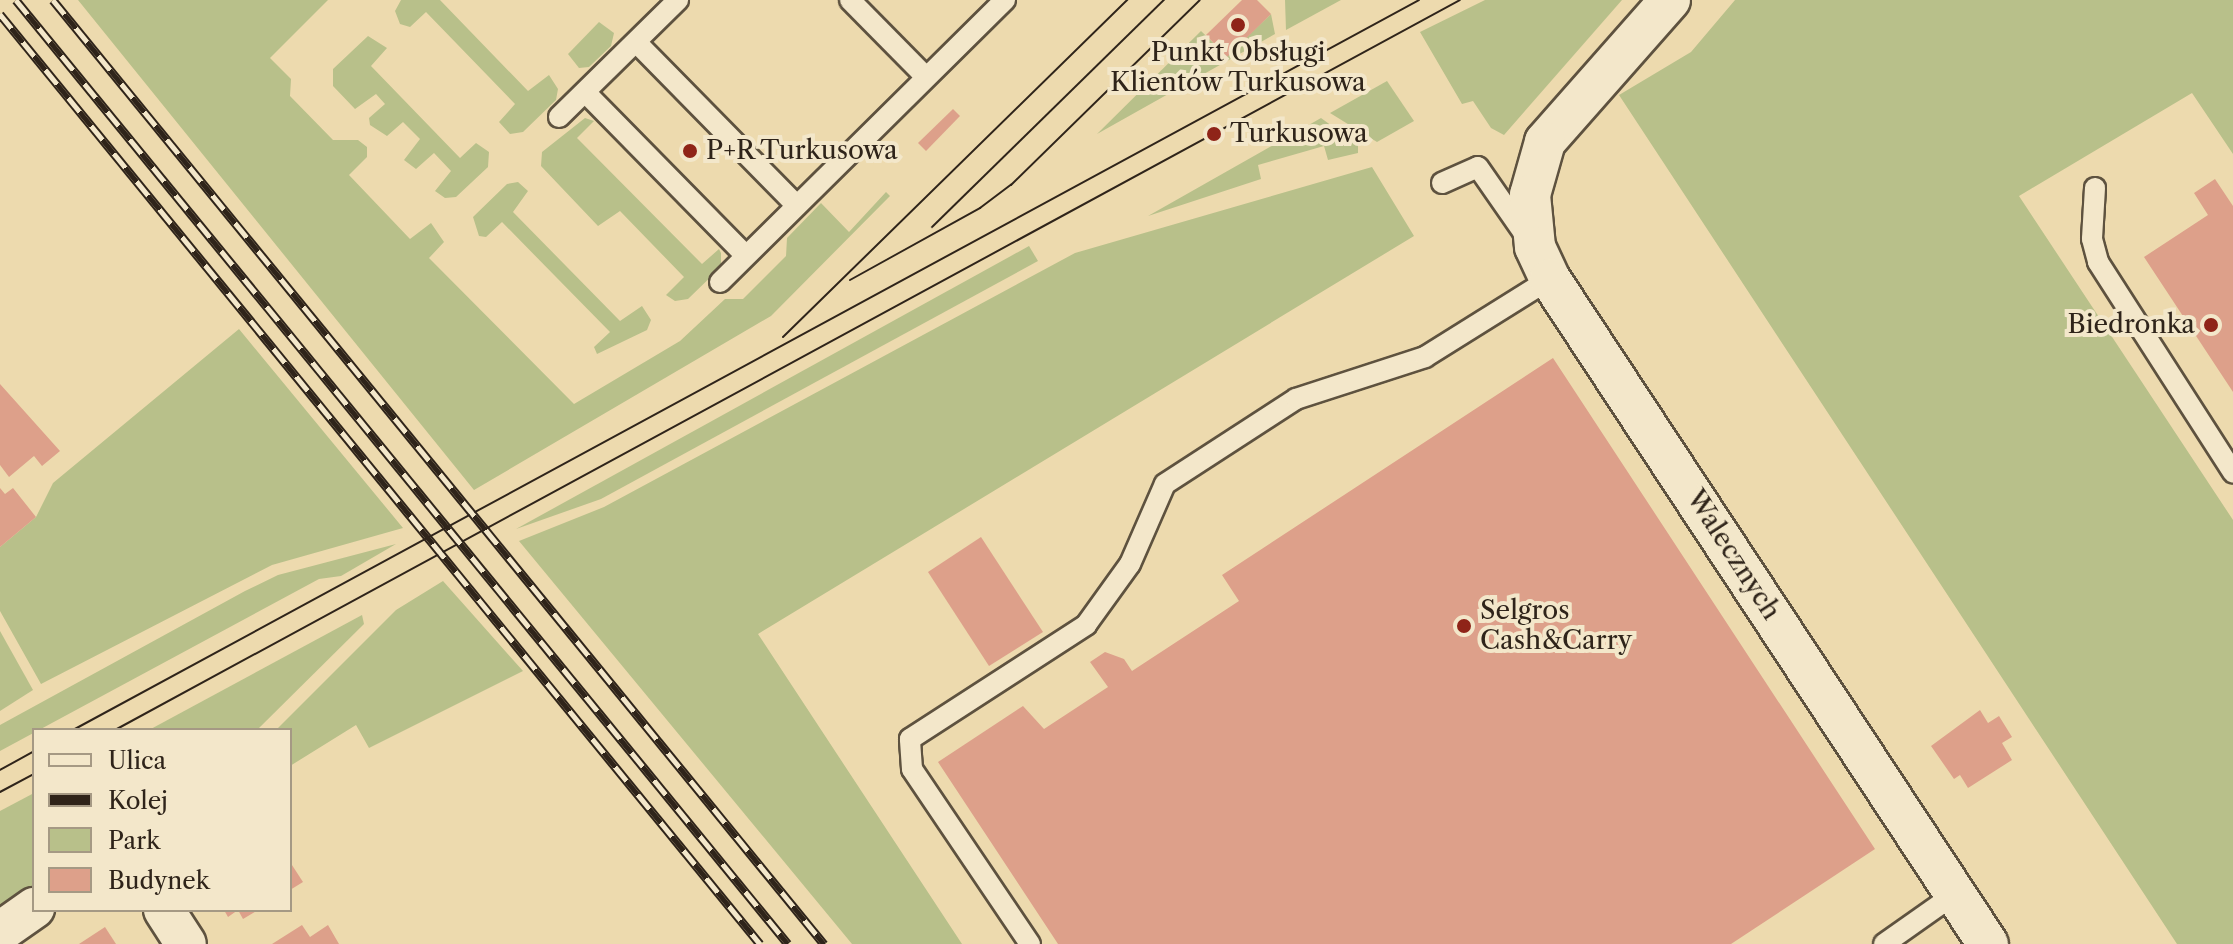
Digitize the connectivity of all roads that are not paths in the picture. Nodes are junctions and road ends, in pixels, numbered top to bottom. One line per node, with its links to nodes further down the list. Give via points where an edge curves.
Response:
1 (678, 0): 5 (lane)
2 (850, 0): 6 (lane)
3 (1005, 0): 6 (lane)
4 (1670, 0): 13 (street, via 1545,142 1530,195)
5 (636, 42): 7 (lane); 11 (lane)
6 (926, 77): 11 (lane)
7 (585, 92): 8 (lane); 12 (lane)
8 (559, 117)
9 (1442, 183): 13 (lane, Walecznych, via 1478,167)
10 (2095, 188): 15 (lane, via 2092,239 2098,262)
11 (796, 205): 12 (lane)
12 (745, 255): 14 (lane)
13 (1544, 265): 16 (street, Walecznych); 22 (lane, via 1425,357 1296,399 1165,484 1130,564 1086,625 910,739 912,769)
14 (720, 282)
15 (2233, 472)
16 (1955, 894): 20 (lane); 23 (street, Walecznych)
17 (32, 909): 19 (street)
18 (165, 912): 21 (street)
19 (0, 932)
20 (1883, 942)
21 (186, 944)
22 (1030, 944)
23 (1988, 944)

